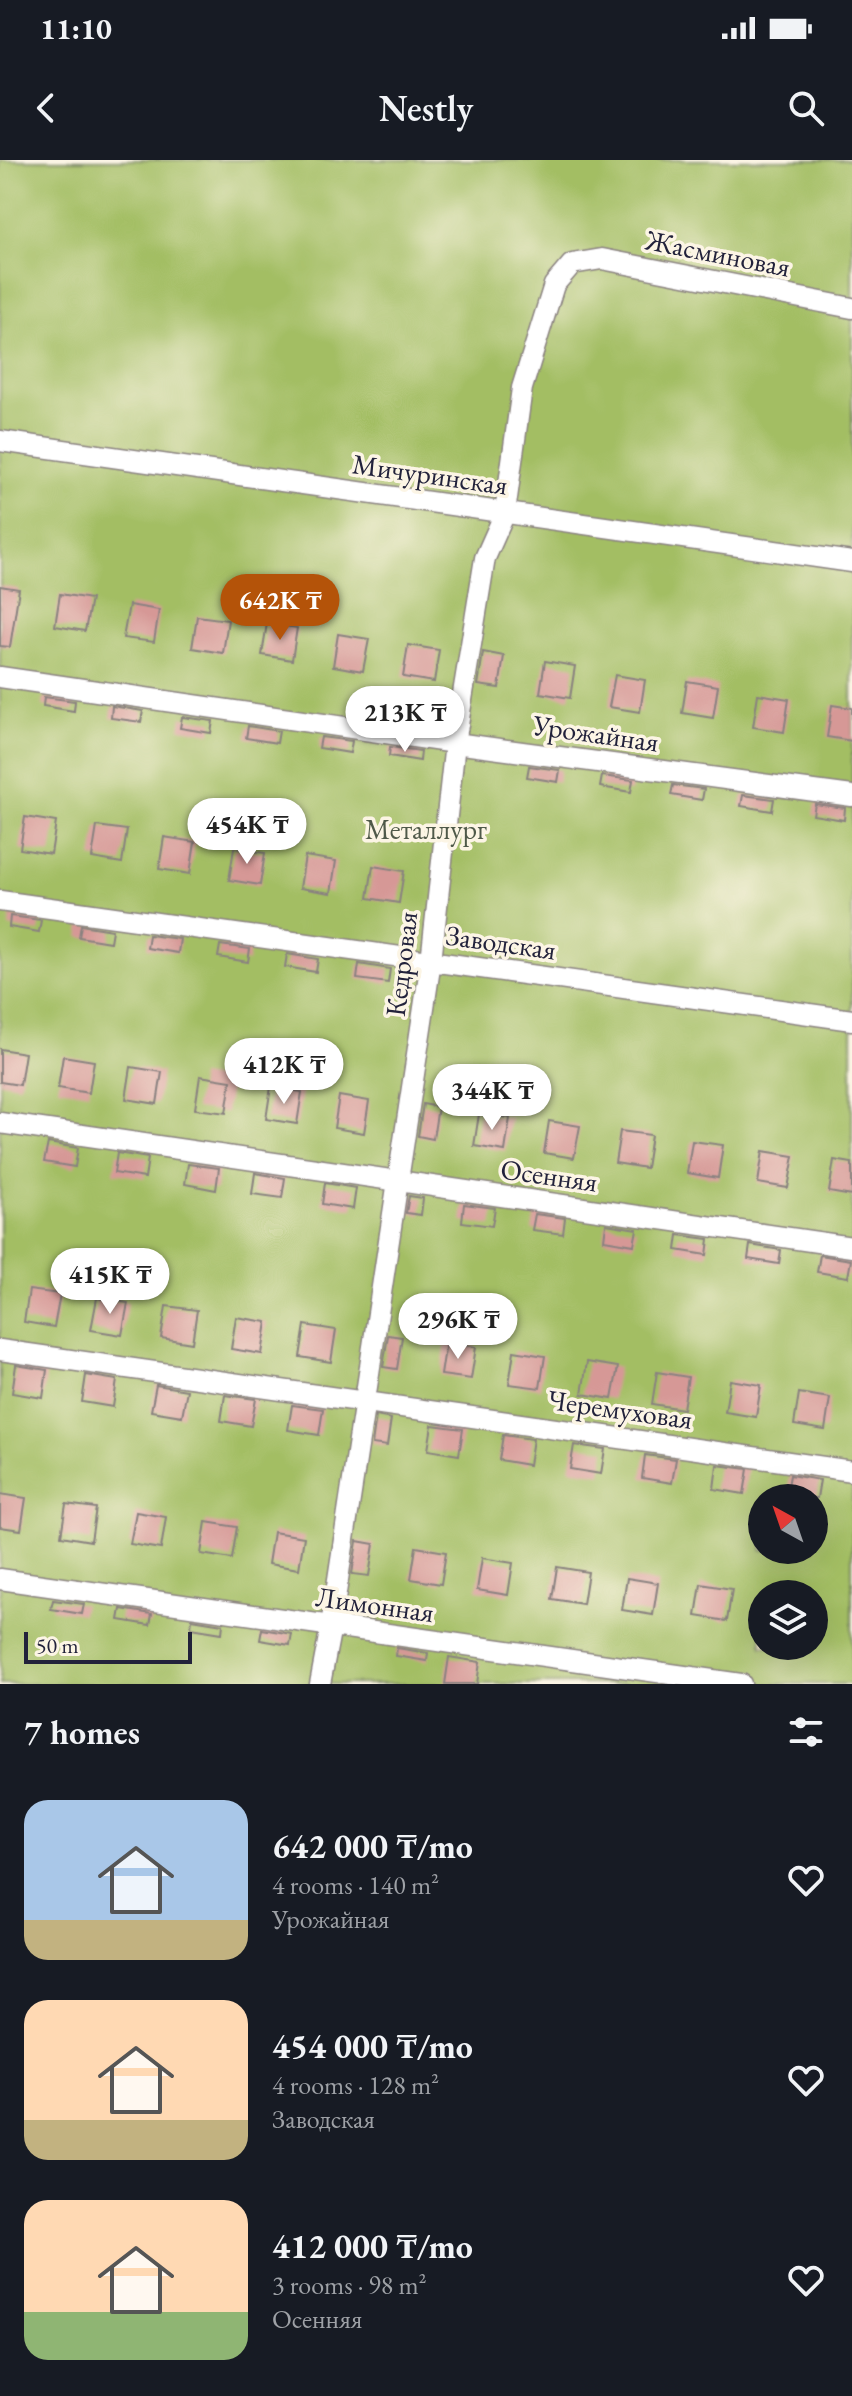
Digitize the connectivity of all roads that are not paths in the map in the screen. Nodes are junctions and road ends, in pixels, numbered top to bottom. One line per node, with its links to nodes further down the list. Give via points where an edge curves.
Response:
1 (572, 264): 2 (street, Жасминовая, via 602,259); 4 (street, Кедровая, via 554,285 522,388)
2 (852, 308)
3 (0, 441): 4 (street, Мичуринская)
4 (505, 513): 5 (street, Мичуринская); 7 (street, Кедровая, via 485,558)
5 (852, 562)
6 (0, 677): 7 (street, Урожайная)
7 (455, 743): 8 (street, Урожайная); 10 (street, Кедровая)
8 (852, 796)
9 (0, 901): 10 (street, Заводская)
10 (431, 961): 11 (street, Заводская); 13 (street, Кедровая)
11 (852, 1020)
12 (0, 1123): 13 (street, Осенняя)
13 (399, 1181): 14 (street, Осенняя); 16 (street, Кедровая)
14 (852, 1247)
15 (0, 1350): 16 (street, Черемуховая)
16 (365, 1401): 17 (street, Черемуховая); 19 (street, Кедровая)
17 (852, 1471)
18 (0, 1579): 19 (street, Лимонная)
19 (331, 1626): 20 (street, Кедровая); 21 (street, Лимонная)
20 (320, 1684)
21 (741, 1684)

